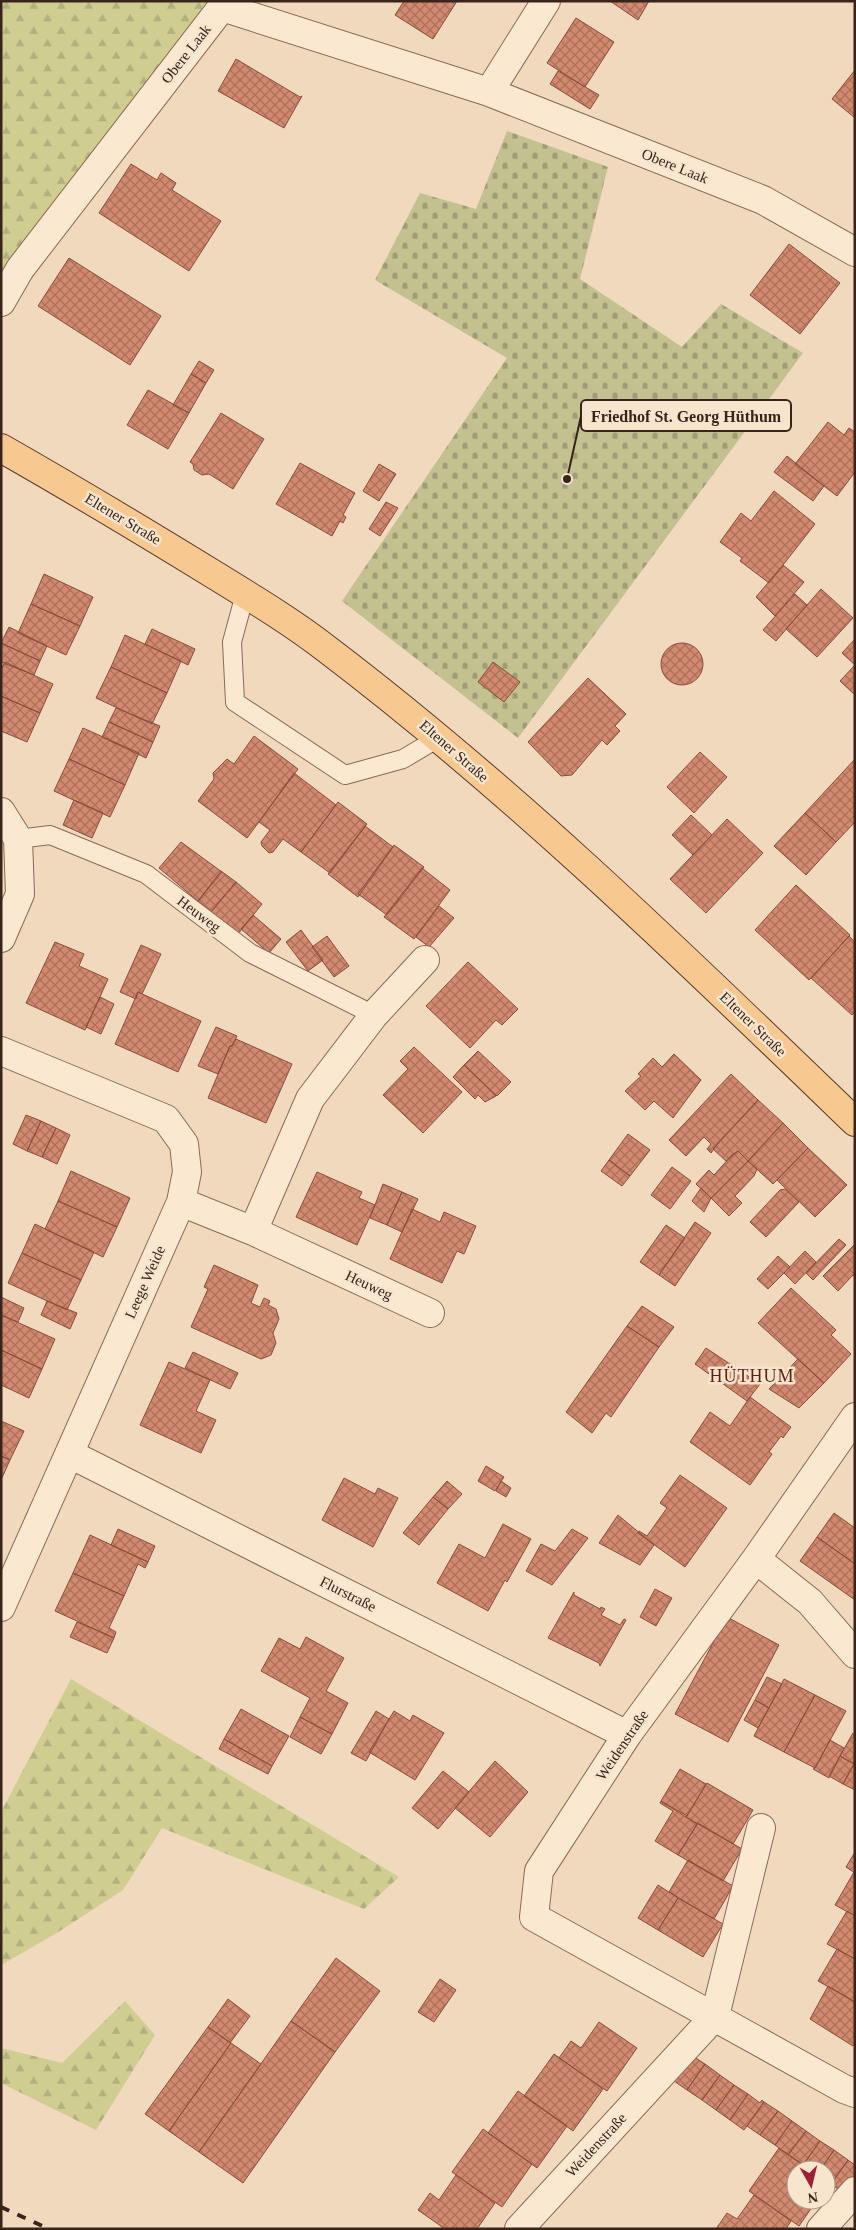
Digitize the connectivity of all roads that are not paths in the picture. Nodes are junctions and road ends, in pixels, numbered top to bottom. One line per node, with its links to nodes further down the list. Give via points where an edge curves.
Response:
1 (546, 1): 2 (street)
2 (489, 92): 3 (street, Obere Laak, via 763,200); 4 (street, Obere Laak, via 222,7 20,269)
3 (855, 252)
4 (1, 302)
5 (1, 448): 6 (main road, Eltener Straße, via 130,522)
6 (245, 594): 7 (main road, Eltener Straße, via 326,648); 7 (lane, via 232,642 234,702 345,775 403,759)
7 (440, 737): 14 (main road, Eltener Straße, via 682,955)
8 (1, 812): 9 (street)
9 (18, 839): 10 (street, via 20,894); 12 (lane, Heuweg, via 50,835 146,874 250,952)
10 (1, 938)
11 (425, 960): 12 (street)
12 (374, 1015): 16 (street, via 310,1099)
13 (1, 1051): 15 (street, Leege Weide, via 166,1119 184,1144 187,1172)
14 (855, 1122)
15 (180, 1202): 16 (street, Heuweg); 19 (street, Leege Weide)
16 (253, 1231): 17 (street, Heuweg)
17 (430, 1313)
18 (855, 1417): 20 (street, Weidenstraße)
19 (70, 1454): 21 (street, Leege Weide); 23 (street, Flurstraße)
20 (756, 1559): 22 (street, via 810,1602); 23 (street, Weidenstraße)
21 (1, 1607)
22 (853, 1649)
23 (627, 1735): 25 (street, Weidenstraße, via 540,1871 534,1917)
24 (761, 1828): 25 (street, Weidenstraße)
25 (715, 2016): 26 (street, Weidenstraße); 28 (street, Weidenstraße)
26 (855, 2093)
27 (855, 2191): 29 (street)
28 (519, 2229)
29 (821, 2229)

